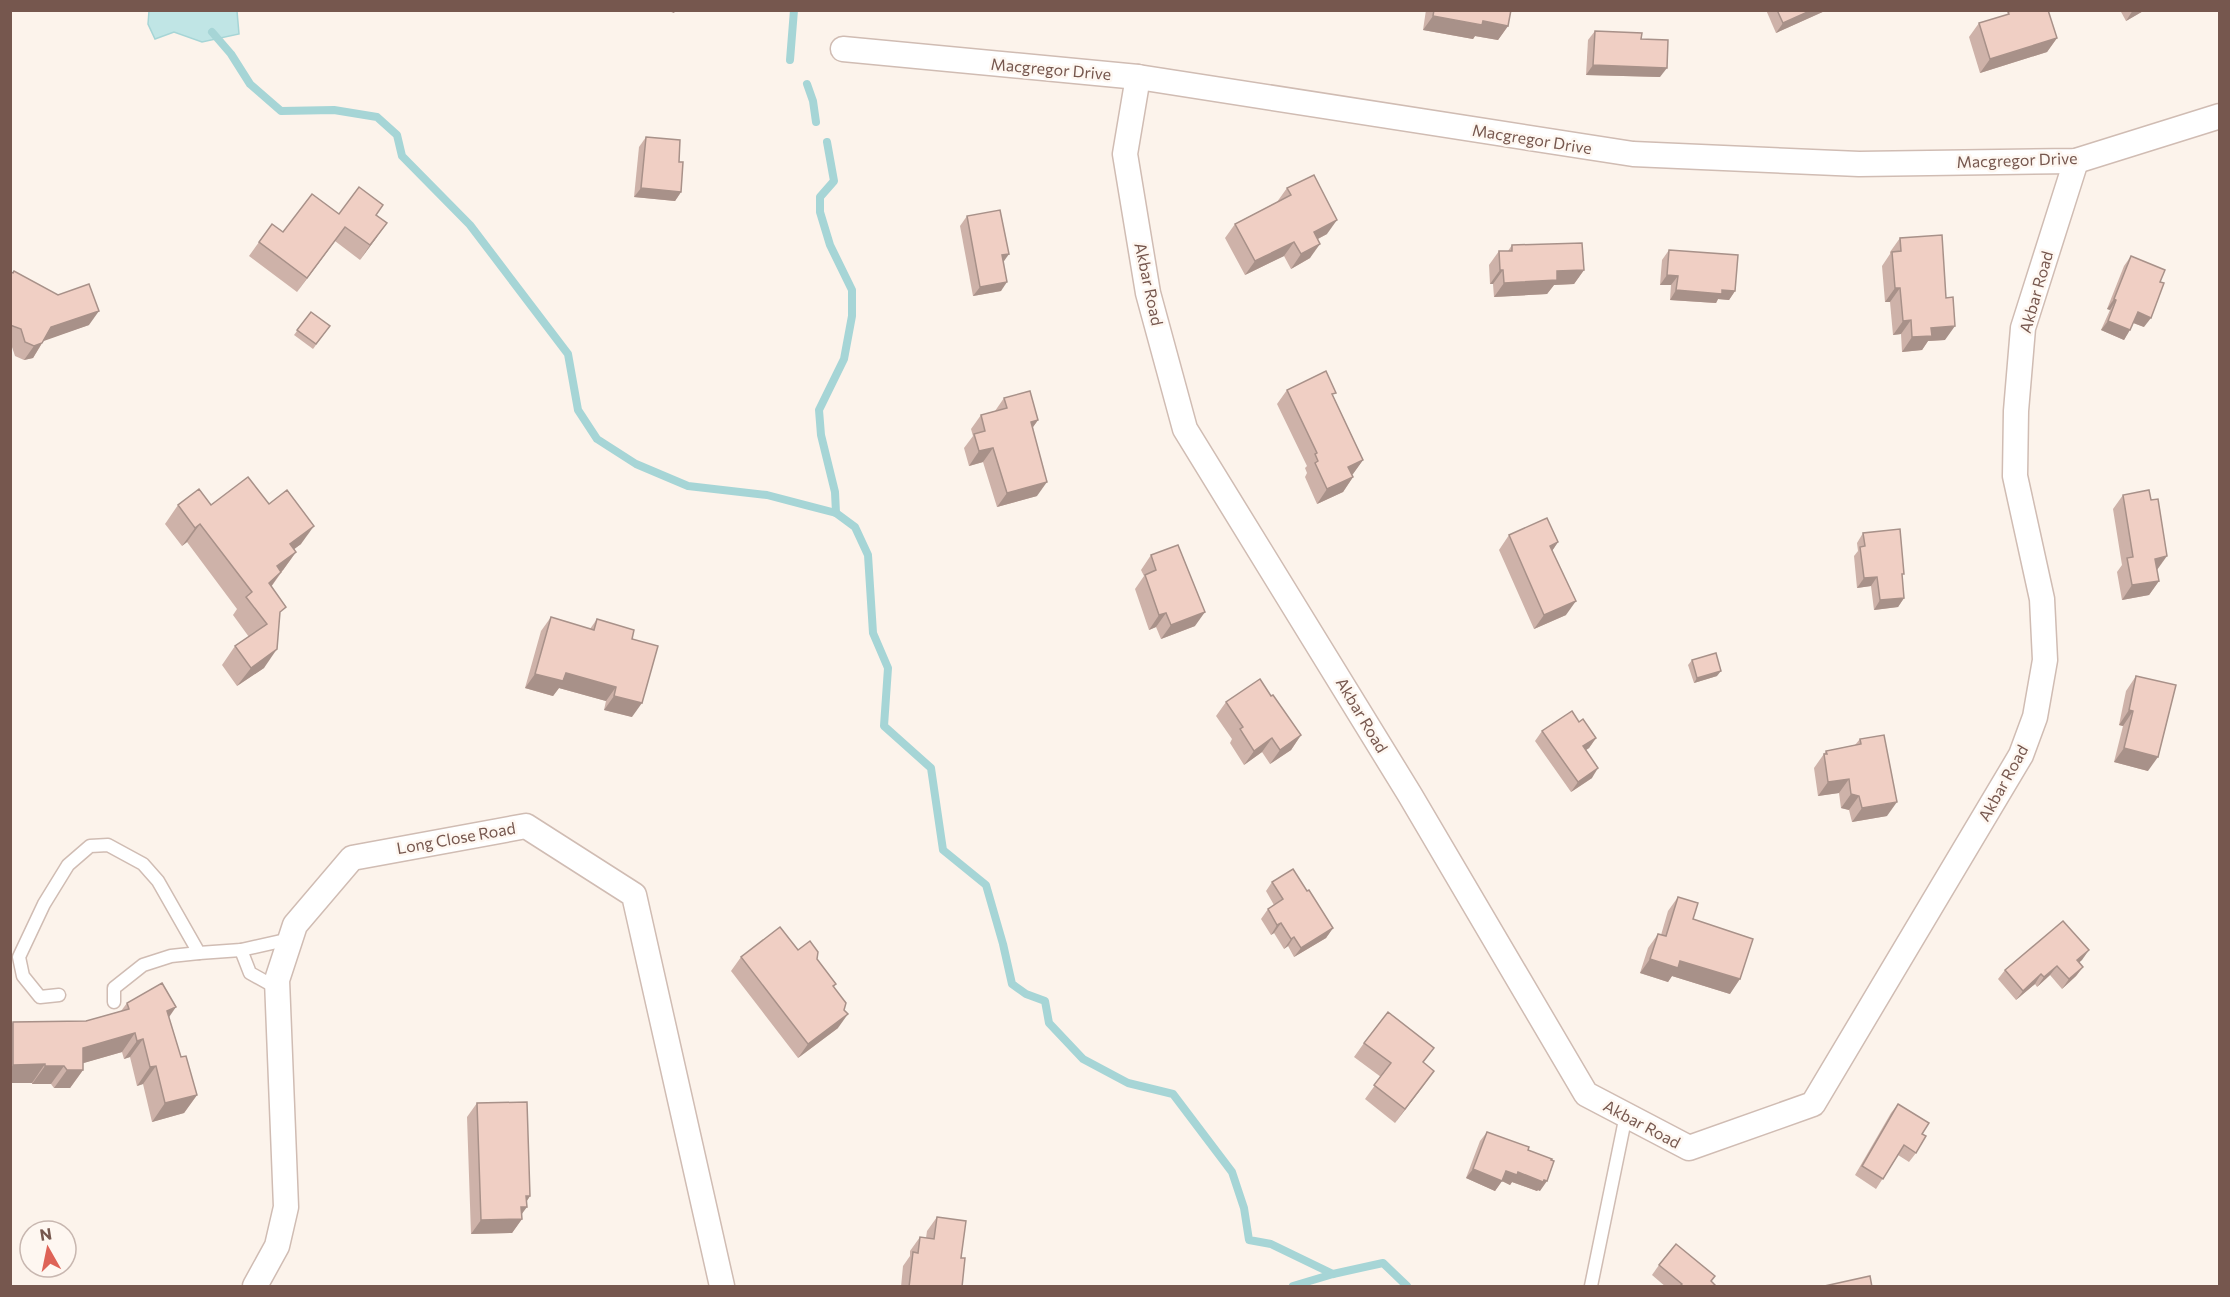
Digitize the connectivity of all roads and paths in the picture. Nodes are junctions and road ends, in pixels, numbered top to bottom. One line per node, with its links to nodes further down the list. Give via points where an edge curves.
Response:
1 (843, 50): 2 (street, Macgregor Drive)
2 (1138, 77): 4 (street, Macgregor Drive, via 1633,154 1859,164); 11 (street, Akbar Road, via 1125,154 1148,293 1185,429 1410,795 1586,1094)
3 (2220, 116): 4 (street, Macgregor Drive)
4 (2076, 161): 11 (street, Akbar Road, via 2023,328 2015,476 2042,599 2045,660 2035,717 2021,755 1813,1104 1689,1148)
5 (291, 939): 6 (lane); 8 (street, Long Close Road); 13 (street, Long Close Road, via 295,925 352,858 526,826 634,895)
6 (241, 950): 7 (lane); 8 (lane, via 250,972)
7 (199, 952): 9 (lane, via 158,881 143,864 108,845 90,846 68,865 19,957 22,976 40,997); 10 (lane, via 143,965 114,987)
8 (277, 988): 12 (street, Long Close Road, via 286,1208 277,1245)
9 (59, 995)
10 (114, 1002)
11 (1626, 1115): 14 (lane)
12 (255, 1287)
13 (722, 1287)
14 (1591, 1287)

